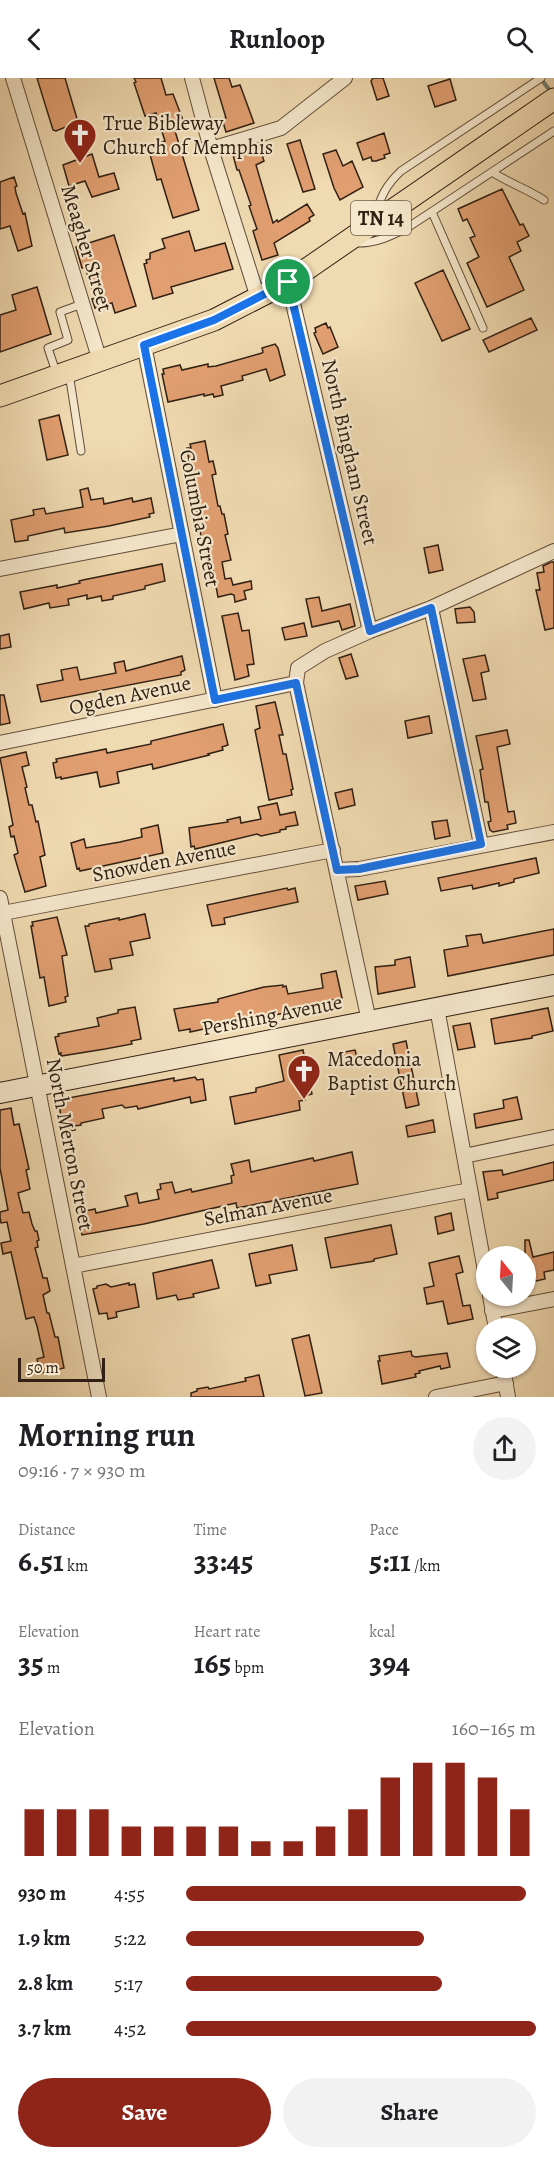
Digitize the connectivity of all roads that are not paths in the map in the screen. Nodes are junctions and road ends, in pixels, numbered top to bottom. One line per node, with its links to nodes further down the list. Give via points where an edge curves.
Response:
1 (13, 78): 15 (street, Meagher Street)
2 (192, 78): 7 (street)
3 (345, 78): 7 (street, via 281,128)
4 (541, 78): 11 (lane, via 401,171 382,192)
5 (554, 99): 11 (main road, TN 14)
6 (554, 131): 8 (lane)
7 (211, 149): 14 (street)
8 (492, 172): 9 (lane); 10 (lane)
9 (544, 200)
10 (432, 212): 12 (lane, via 388,238); 16 (lane)
11 (373, 224): 12 (main road, TN 14)
12 (345, 243): 13 (main road, TN 14)
13 (288, 282): 14 (main road, TN 14); 26 (street, North Bingham Street)
14 (258, 298): 17 (main road, TN 14, via 214,320)
15 (82, 304): 18 (street, Meagher Street); 19 (lane, via 60,312 68,340 48,348)
16 (483, 328)
17 (144, 345): 18 (main road, TN 14); 22 (street, Columbia Street)
18 (100, 361): 19 (main road, TN 14)
19 (63, 374): 20 (main road, TN 14); 21 (lane)
20 (0, 396)
21 (81, 451)
22 (182, 534): 24 (street); 28 (street, Columbia Street)
23 (554, 551): 25 (street)
24 (0, 569)
25 (431, 608): 26 (street); 31 (street)
26 (370, 631): 27 (street, via 298,668)
27 (296, 683): 28 (street, Ogden Avenue); 32 (street)
28 (215, 700): 29 (street, Ogden Avenue)
29 (0, 744)
30 (554, 832): 31 (street)
31 (481, 844): 33 (street)
32 (333, 850): 33 (street); 35 (street, Snowden Avenue)
33 (337, 870): 38 (street)
34 (0, 898): 35 (street, North Merton Street)
35 (3, 913): 39 (street, North Merton Street)
36 (554, 985): 37 (street, Pershing Avenue)
37 (436, 1008): 38 (street, Pershing Avenue); 42 (street)
38 (369, 1021): 39 (street, Pershing Avenue)
39 (37, 1085): 40 (street, Pershing Avenue); 45 (street, North Merton Street)
40 (0, 1092)
41 (554, 1137): 42 (street)
42 (464, 1156): 43 (street)
43 (470, 1190): 44 (street); 45 (street, Selman Avenue)
44 (480, 1246)
45 (73, 1266): 51 (street, North Merton Street)
46 (554, 1299): 48 (street)
47 (491, 1306): 48 (street)
48 (492, 1311): 49 (street)
49 (494, 1318)
50 (507, 1390): 52 (street)
51 (99, 1397)
52 (436, 1397)

